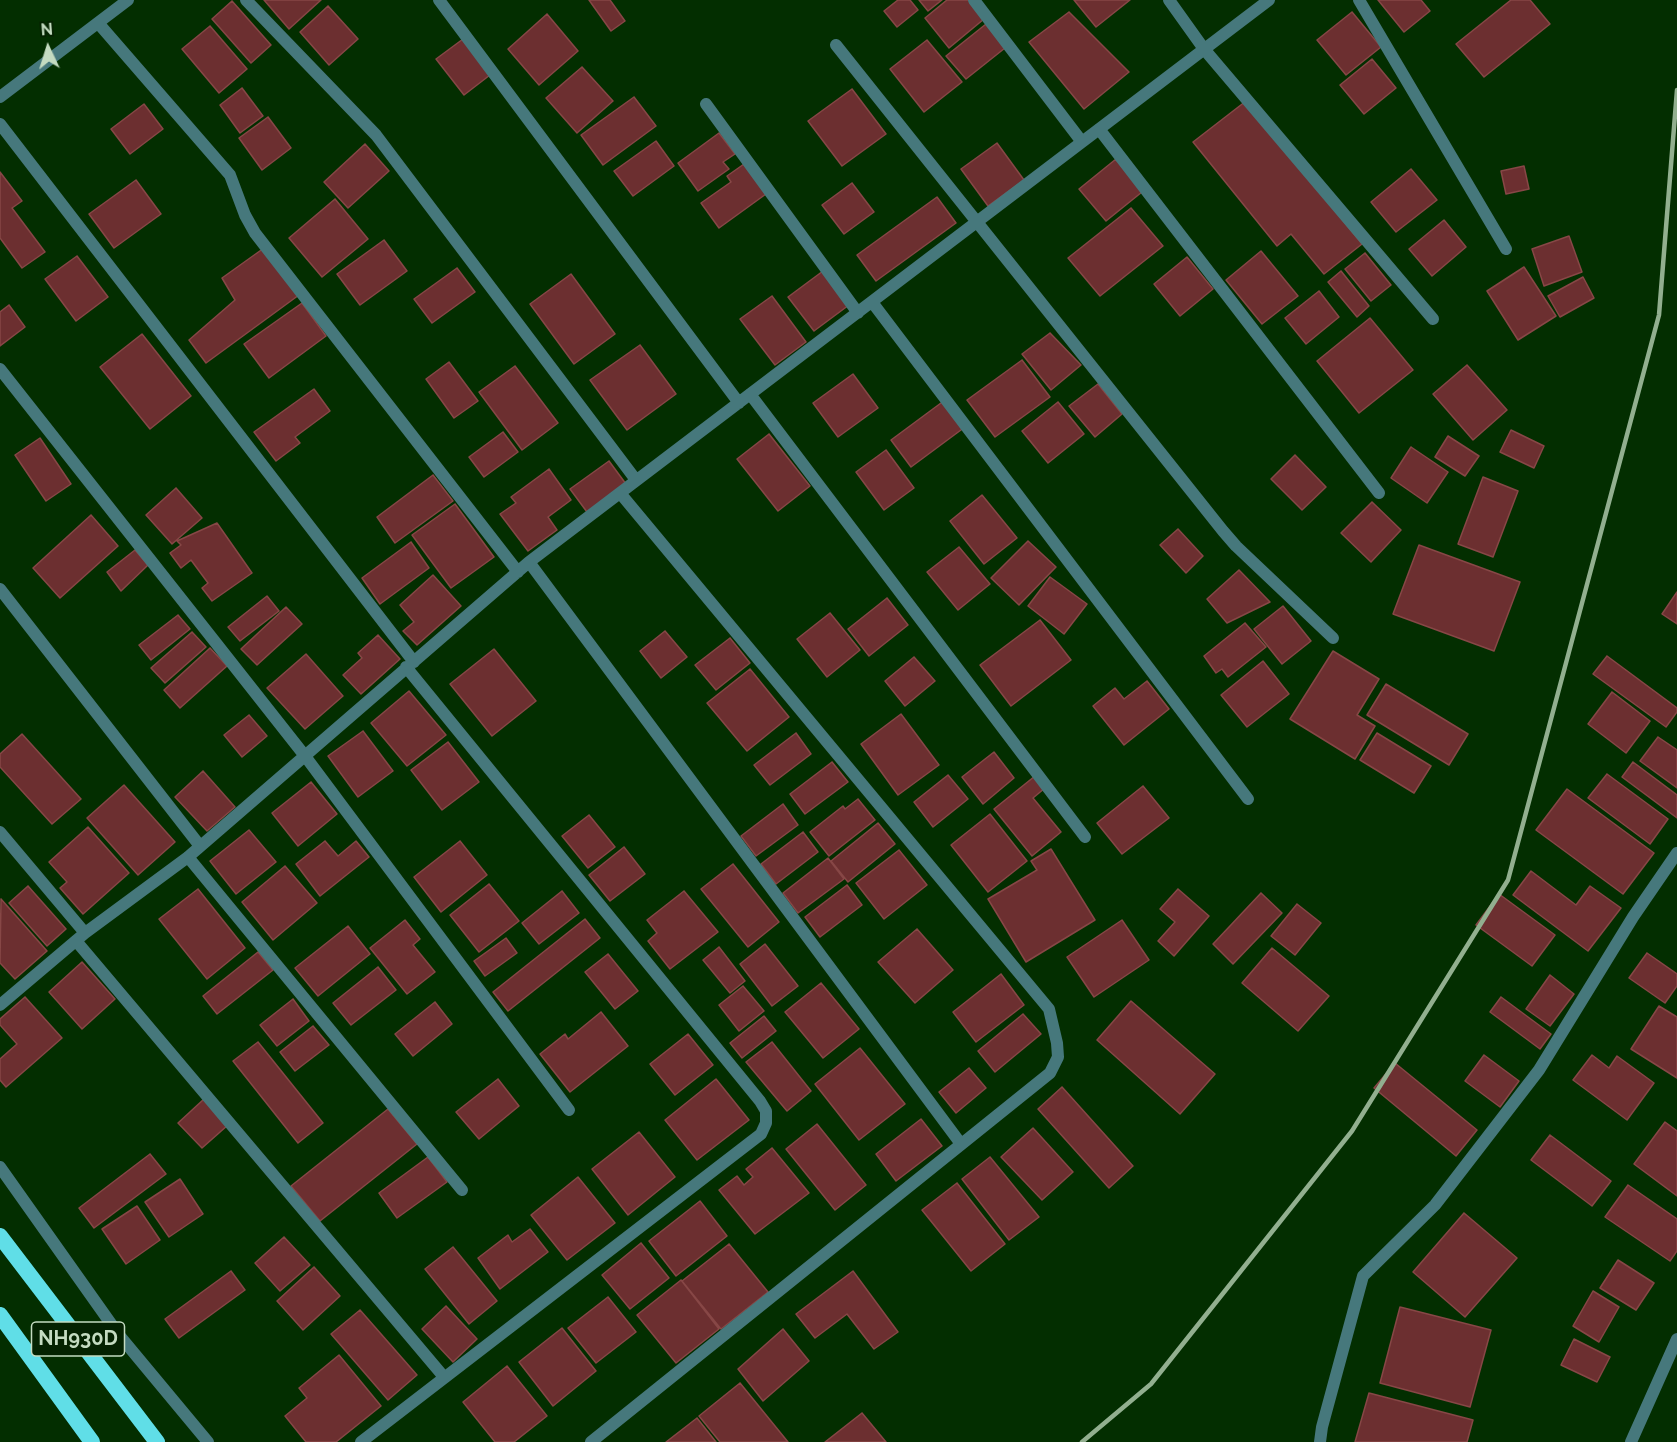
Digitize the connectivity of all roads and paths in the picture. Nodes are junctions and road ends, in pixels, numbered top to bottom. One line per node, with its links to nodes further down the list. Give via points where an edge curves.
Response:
1 (128, 0): 8 (street)
2 (246, 0): 24 (street, via 376,135)
3 (439, 0): 23 (street)
4 (974, 0): 15 (street)
5 (1169, 0): 10 (street)
6 (1269, 0): 10 (street)
7 (1359, 0): 17 (street)
8 (99, 24): 11 (street); 28 (street, via 230,175 255,233)
9 (836, 45): 16 (street)
10 (1204, 49): 14 (street); 20 (street)
11 (0, 98)
12 (706, 104): 19 (street)
13 (0, 124): 31 (street)
14 (1099, 129): 15 (street); 26 (street)
15 (1082, 142): 16 (street)
16 (977, 220): 18 (street); 30 (street, via 1223,531)
17 (1506, 249)
18 (872, 302): 19 (street); 33 (street)
19 (858, 313): 22 (street)
20 (1433, 319)
21 (0, 369): 32 (street)
22 (750, 394): 23 (street); 35 (street)
23 (739, 403): 24 (street)
24 (636, 480): 25 (street)
25 (620, 493): 27 (street); 42 (street, via 1049,1009 1058,1043 1058,1057 1050,1073)
26 (1379, 493)
27 (529, 562): 28 (street); 42 (street)
28 (518, 572): 31 (street)
29 (0, 589): 36 (street)
30 (1333, 638)
31 (410, 664): 32 (street); 48 (street, via 766,1111 761,1134)
32 (305, 756): 36 (street); 41 (street)
33 (1248, 799)
34 (0, 832): 39 (street)
35 (1085, 837)
36 (200, 846): 38 (street)
37 (1677, 853): 54 (street, via 1539,1070 1435,1205 1363,1276)
38 (188, 857): 39 (street); 44 (street)
39 (81, 937): 40 (street); 48 (street)
40 (0, 1005)
41 (568, 1110)
42 (961, 1144): 53 (street)
43 (0, 1167): 51 (street, via 119,1335)
44 (462, 1190)
45 (0, 1236): 50 (highway, NH930D)
46 (0, 1315): 49 (highway, NH930D)
47 (1677, 1339): 55 (street)
48 (444, 1377): 52 (street)
49 (92, 1442)
50 (157, 1442)
51 (208, 1442)
52 (361, 1442)
53 (591, 1442)
54 (1320, 1442)
55 (1631, 1442)

